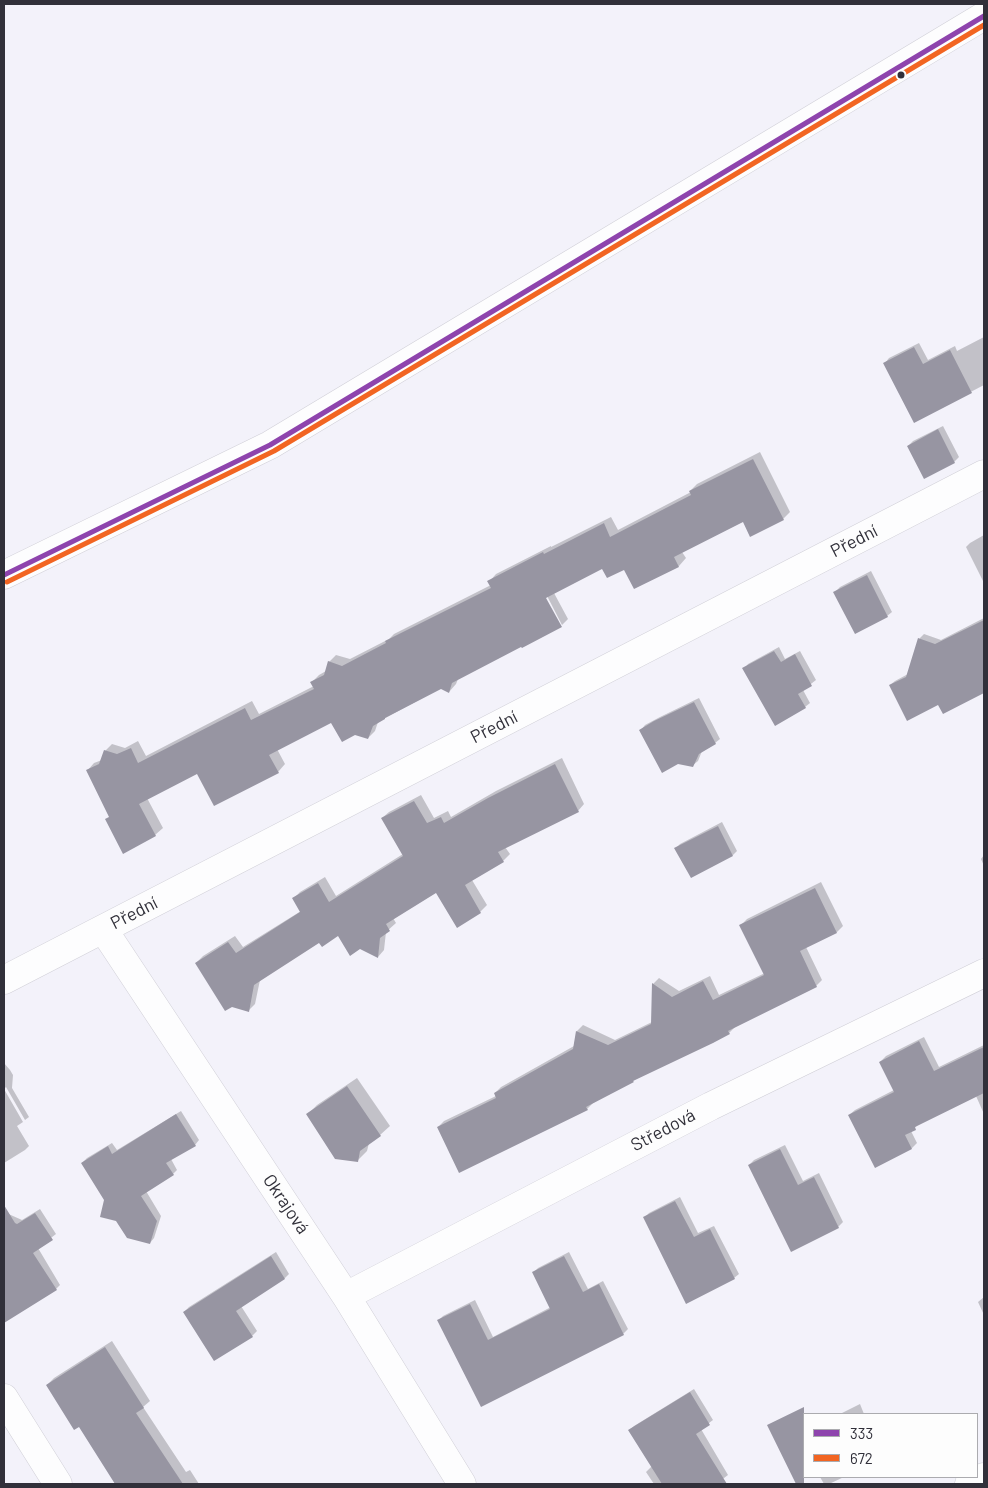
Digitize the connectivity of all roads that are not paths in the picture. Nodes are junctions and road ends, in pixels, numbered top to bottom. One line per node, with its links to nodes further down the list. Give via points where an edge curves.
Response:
1 (984, 16): 3 (street, via 270,445)
2 (984, 474): 4 (street, Přední)
3 (4, 575)
4 (103, 929): 6 (street, Přední); 7 (street, Okrajová)
5 (984, 973): 7 (street, Středová, via 711,1106)
6 (4, 980)
7 (346, 1296): 11 (street, Okrajová)
8 (4, 1398): 10 (street)
9 (984, 1477): 12 (street)
10 (58, 1484)
11 (462, 1484)
12 (969, 1484)

